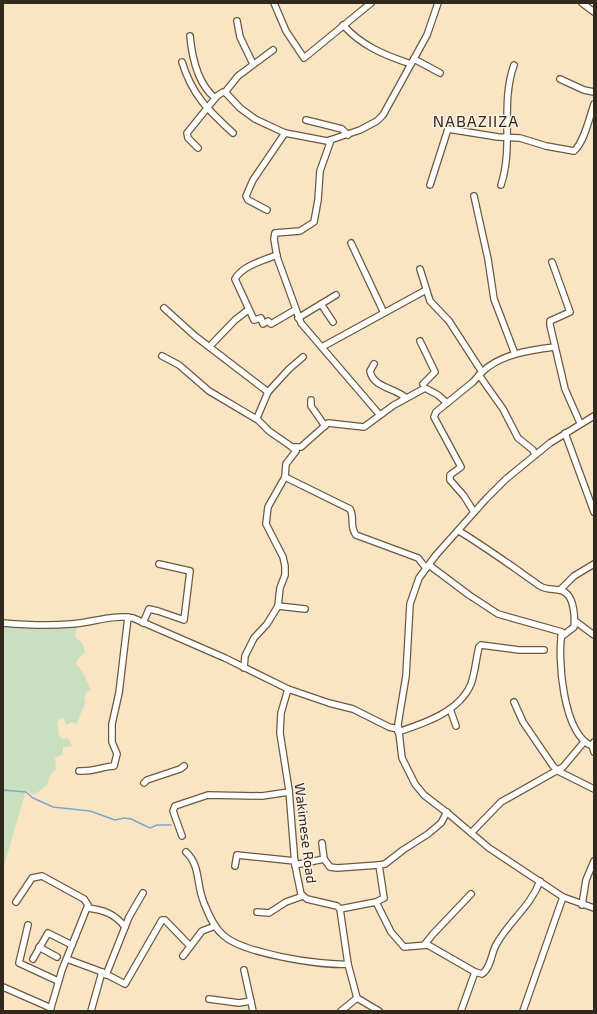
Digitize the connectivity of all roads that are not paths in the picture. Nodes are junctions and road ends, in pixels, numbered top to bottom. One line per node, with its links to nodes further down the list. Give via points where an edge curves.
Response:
1 (274, 3): 7 (street, via 286,31 304,58)
2 (371, 3): 7 (street)
3 (438, 3): 10 (street, via 427,35)
4 (582, 3): 5 (street)
5 (594, 12)
6 (237, 21): 12 (street, via 240,37)
7 (343, 25): 10 (street, via 359,41 376,52)
8 (190, 36): 18 (street, via 194,62 208,90)
9 (273, 50): 12 (street)
10 (412, 61): 14 (street); 24 (street, via 381,118)
11 (182, 62): 20 (street, via 191,88)
12 (253, 64): 17 (street, via 235,79)
13 (514, 66): 25 (street, via 507,95)
14 (440, 73)
15 (560, 79): 16 (street)
16 (594, 92)
17 (226, 93): 18 (street, via 220,93); 23 (street, via 254,118)
18 (216, 98): 20 (street)
19 (594, 104): 25 (street, via 579,146 574,150)
20 (206, 109): 22 (street); 27 (street, via 186,134)
21 (306, 120): 24 (street, via 342,129)
22 (233, 133)
23 (285, 133): 26 (street, via 322,141); 31 (street, via 253,180 246,196)
24 (348, 135): 26 (street)
25 (506, 136): 28 (street, via 505,166); 29 (street, via 498,137 448,128)
26 (331, 140): 33 (street, via 320,171 314,222 300,231 275,234)
27 (198, 148)
28 (501, 185)
29 (430, 186)
30 (474, 196): 49 (street, via 494,299)
31 (267, 210)
32 (351, 243): 42 (street)
33 (277, 255): 40 (street, via 257,263 235,279); 41 (street)
34 (552, 262): 48 (street, via 570,312 550,322)
35 (420, 269): 36 (street)
36 (426, 290): 42 (street); 53 (street, via 430,300 449,321)
37 (336, 295): 38 (street)
38 (321, 304): 43 (street); 44 (street)
39 (164, 308): 46 (street)
40 (248, 310): 41 (street, via 254,320 261,318 263,324 268,321 271,324); 46 (street)
41 (295, 310): 43 (street)
42 (384, 313): 47 (street)
43 (298, 318): 47 (street, via 304,329)
44 (333, 322)
45 (420, 341): 54 (street, via 435,372)
46 (210, 346): 55 (street)
47 (322, 347): 59 (street)
48 (555, 347): 49 (street); 62 (street, via 565,389)
49 (515, 354): 53 (street)
50 (162, 356): 61 (street, via 179,365 209,391)
51 (303, 358): 55 (street)
52 (374, 364): 56 (street, via 370,371 373,378)
53 (481, 373): 58 (street); 66 (street, via 518,438 533,450)
54 (423, 384)
55 (268, 392): 61 (street)
56 (406, 398): 58 (street, via 425,388); 59 (street)
57 (311, 400): 63 (street, via 311,406)
58 (446, 403): 68 (street, via 435,414 434,419 461,466 450,476 450,480)
59 (379, 414): 63 (street, via 364,427 333,423)
60 (594, 416): 62 (street)
61 (257, 418): 65 (street, via 269,431)
62 (580, 423): 64 (street)
63 (325, 426): 65 (street, via 301,447)
64 (565, 433): 66 (street); 69 (street)
65 (292, 447): 67 (street, via 296,451 285,467)
66 (535, 455): 68 (street, via 506,479)
67 (285, 477): 73 (street, via 350,509 351,526 356,535 418,558); 75 (street, via 268,507 266,524 285,566)
68 (474, 512): 70 (street)
69 (594, 512)
70 (459, 531): 73 (street); 74 (street, via 485,546 541,587)
71 (159, 564): 80 (street, via 190,571 184,620 148,610)
72 (594, 564): 74 (street, via 574,576)
73 (427, 566): 82 (street, via 498,614 562,632); 89 (street, via 415,586 410,604 406,676 398,715)
74 (560, 590): 78 (street, via 571,599)
75 (278, 606): 76 (street); 84 (street, via 254,638 245,656)
76 (305, 609)
77 (128, 617): 79 (street, via 118,616 95,622 70,624); 80 (street); 93 (street, via 119,693 112,724 112,742 117,754 114,766 102,767 93,772)
78 (575, 621): 81 (street); 82 (street, via 574,627)
79 (3, 623)
80 (143, 623): 84 (street, via 196,644)
81 (594, 635)
82 (562, 637): 90 (street, via 562,679 567,709 574,729)
83 (544, 650): 87 (street, via 481,645 471,683 463,699)
84 (244, 668): 85 (street)
85 (288, 689): 89 (street, via 353,709); 97 (street, Wakimese Road, via 281,713 280,733)
86 (514, 702): 94 (street, via 523,722)
87 (450, 709): 88 (street); 89 (street, via 416,726)
88 (456, 726)
89 (398, 731): 98 (street, via 402,758 415,784 427,798)
90 (584, 742): 91 (street); 94 (street, via 574,757)
91 (593, 747)
92 (184, 766): 95 (street)
93 (79, 771)
94 (558, 771): 96 (street); 99 (street, via 501,802)
95 (144, 783)
96 (594, 789)
97 (289, 792): 100 (street, via 262,796 208,795 175,806 173,811); 105 (street, Wakimese Road)
98 (447, 812): 99 (street); 106 (street, via 441,824 385,864)
99 (471, 833): 108 (street, via 489,848)
100 (182, 836)
101 (322, 844): 103 (street)
102 (186, 852): 121 (street, via 195,862 203,901)
103 (324, 859): 105 (street); 106 (street, via 332,868)
104 (594, 861): 115 (street, via 586,880)
105 (295, 863): 107 (street, via 237,855); 111 (street, Wakimese Road)
106 (379, 865): 114 (street, via 384,898)
107 (235, 866)
108 (540, 881): 112 (street); 133 (street, via 528,905 500,938 487,971 482,974)
109 (143, 893): 122 (street)
110 (471, 894): 123 (street)
111 (303, 896): 118 (street, Wakimese Road); 119 (street, via 269,912)
112 (563, 897): 115 (street); 146 (street)
113 (16, 902): 116 (street, via 32,878 42,876 84,899)
114 (376, 902): 118 (street); 123 (street, via 391,932 404,947)
115 (582, 905): 117 (street)
116 (88, 908): 122 (street, via 118,917); 124 (street)
117 (594, 908)
118 (340, 909): 131 (street)
119 (256, 912)
120 (28, 924): 135 (street, via 19,963)
121 (215, 926): 125 (street, via 204,929); 131 (street, via 230,940 274,955 332,965)
122 (125, 927): 134 (street)
123 (425, 944): 133 (street)
124 (72, 945): 126 (street, via 48,933); 130 (street)
125 (190, 946): 127 (street); 134 (street, via 163,919 126,983 123,984)
126 (39, 948): 128 (street); 129 (street)
127 (183, 956)
128 (57, 957)
129 (33, 959)
130 (67, 959): 134 (street); 135 (street)
131 (348, 964): 137 (street)
132 (244, 970): 139 (street)
133 (475, 972): 145 (street)
134 (104, 973): 141 (street)
135 (58, 981): 140 (street)
136 (3, 987): 140 (street)
137 (357, 998): 143 (street); 144 (street)
138 (209, 999): 139 (street, via 239,1003)
139 (251, 1000): 142 (street)
140 (50, 1009)
141 (91, 1011)
142 (253, 1011)
143 (341, 1011)
144 (378, 1011)
145 (461, 1011)
146 (523, 1011)

